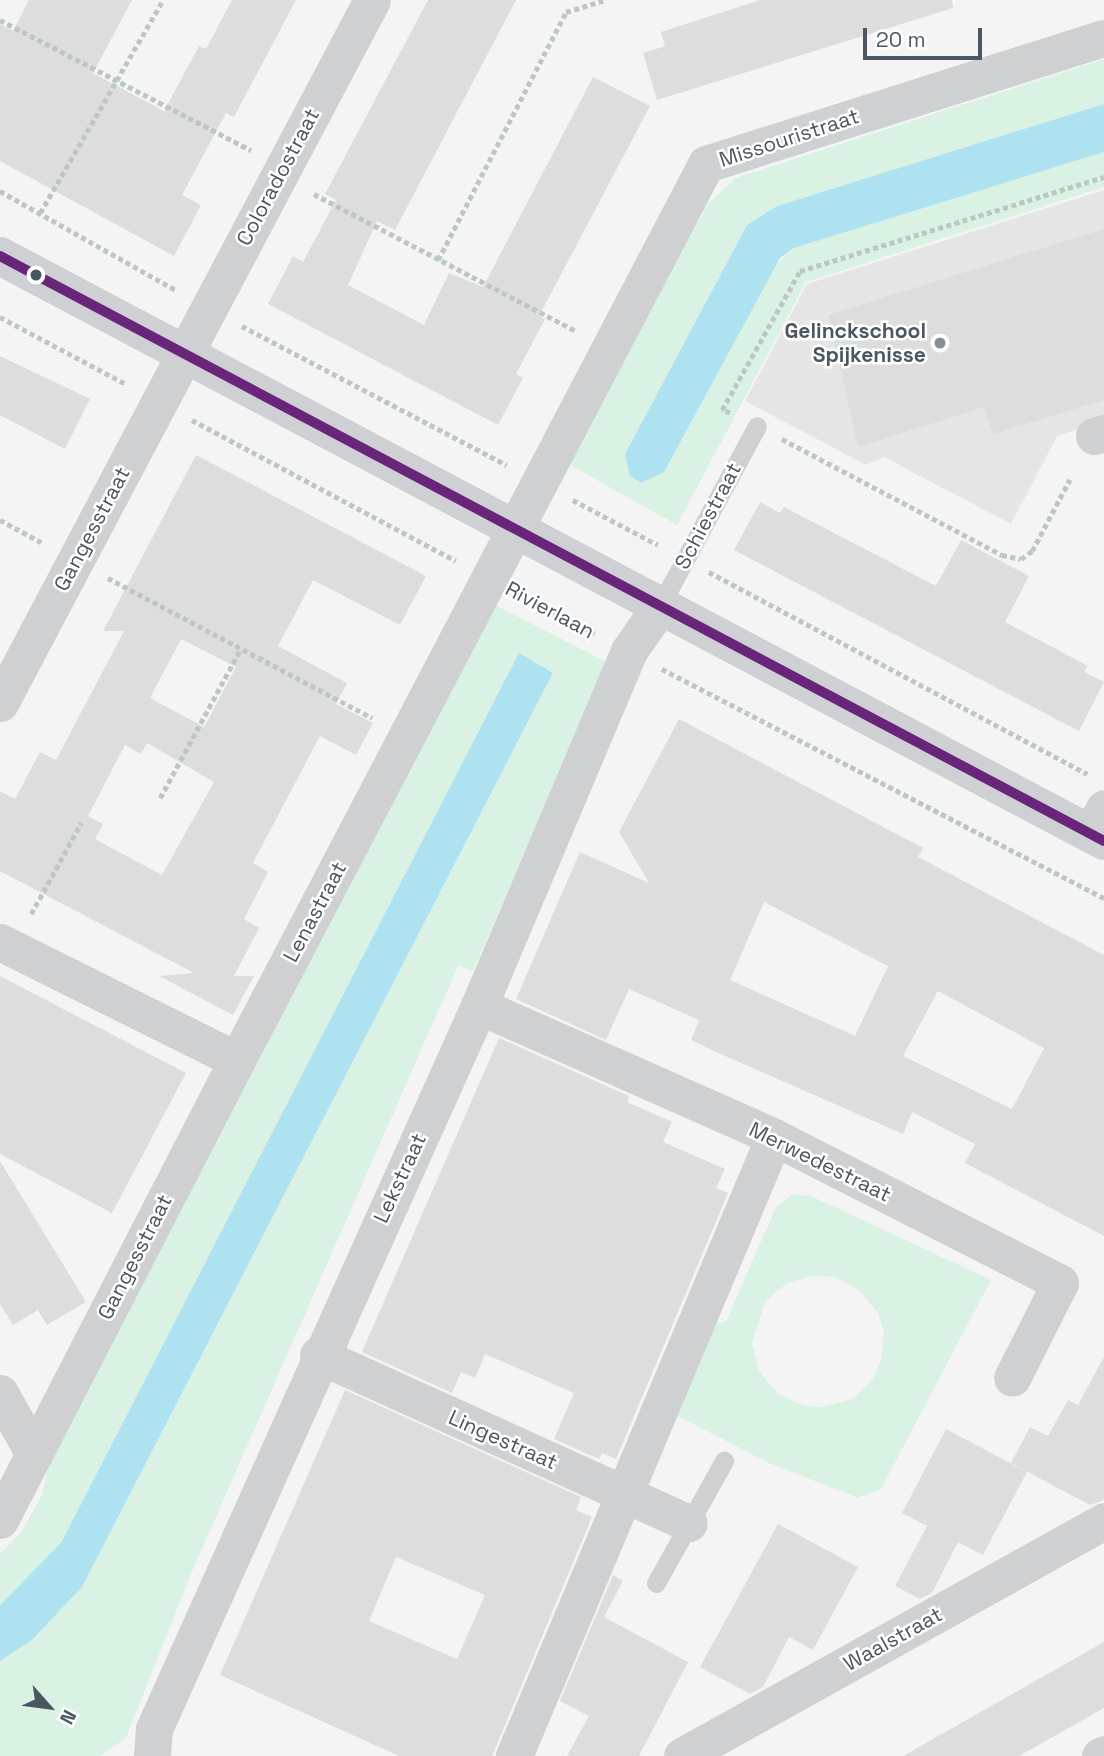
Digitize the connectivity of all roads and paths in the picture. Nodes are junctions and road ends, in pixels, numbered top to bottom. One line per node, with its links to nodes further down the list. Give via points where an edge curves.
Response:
1 (163, 0): 6 (path)
2 (605, 0): 11 (path, via 566,12)
3 (360, 4): 7 (street, Coloradostraat)
4 (0, 20): 6 (path)
5 (1104, 38): 13 (street, Missouristraat, via 706,164)
6 (118, 83): 7 (path); 9 (path)
7 (282, 171): 11 (path); 14 (street, Coloradostraat)
8 (1104, 177): 16 (path, via 800,271 722,410)
9 (40, 213)
10 (0, 256): 14 (street)
11 (438, 260): 13 (path)
12 (0, 317): 15 (path, Rivierlaan)
13 (608, 347): 19 (street, Missouristraat)
14 (185, 354): 15 (street, Gangesstraat); 19 (street)
15 (159, 402): 20 (street, Gangesstraat); 21 (path, Rivierlaan)
16 (757, 426): 17 (path, via 1002,555 1021,559 1032,551); 22 (lane, Schiestraat)
17 (1070, 479)
18 (0, 520): 20 (path)
19 (513, 528): 21 (street, Lenastraat); 22 (street)
20 (75, 560): 23 (path); 25 (street, Gangesstraat)
21 (489, 578): 24 (path, Rivierlaan); 26 (street, Lenastraat)
22 (660, 606): 24 (street, Lekstraat); 29 (street)
23 (240, 650): 26 (path); 27 (path)
24 (629, 651): 30 (path, Rivierlaan); 32 (street, Lekstraat)
25 (0, 703)
26 (407, 736): 33 (street, Lenastraat)
27 (160, 798)
28 (81, 823): 31 (path)
29 (1100, 828)
30 (1104, 898)
31 (6, 945): 33 (street)
32 (479, 1006): 34 (street, Merwedestraat); 35 (street, Lekstraat)
33 (237, 1060): 38 (street, Gangesstraat)
34 (775, 1138): 36 (street, Merwedestraat, via 1060,1283); 40 (street)
35 (318, 1355): 40 (street, Lingestraat); 45 (street, Lekstraat, via 154,1729)
36 (1012, 1378)
37 (0, 1393): 38 (street)
38 (34, 1454): 41 (street, Gangesstraat)
39 (724, 1461): 43 (lane)
40 (627, 1496): 43 (street, Lingestraat); 46 (street)
41 (0, 1521)
42 (1104, 1521): 47 (street, Waalstraat)
43 (688, 1524): 44 (lane)
44 (656, 1583)
45 (152, 1756)
46 (514, 1756)
47 (682, 1756)

